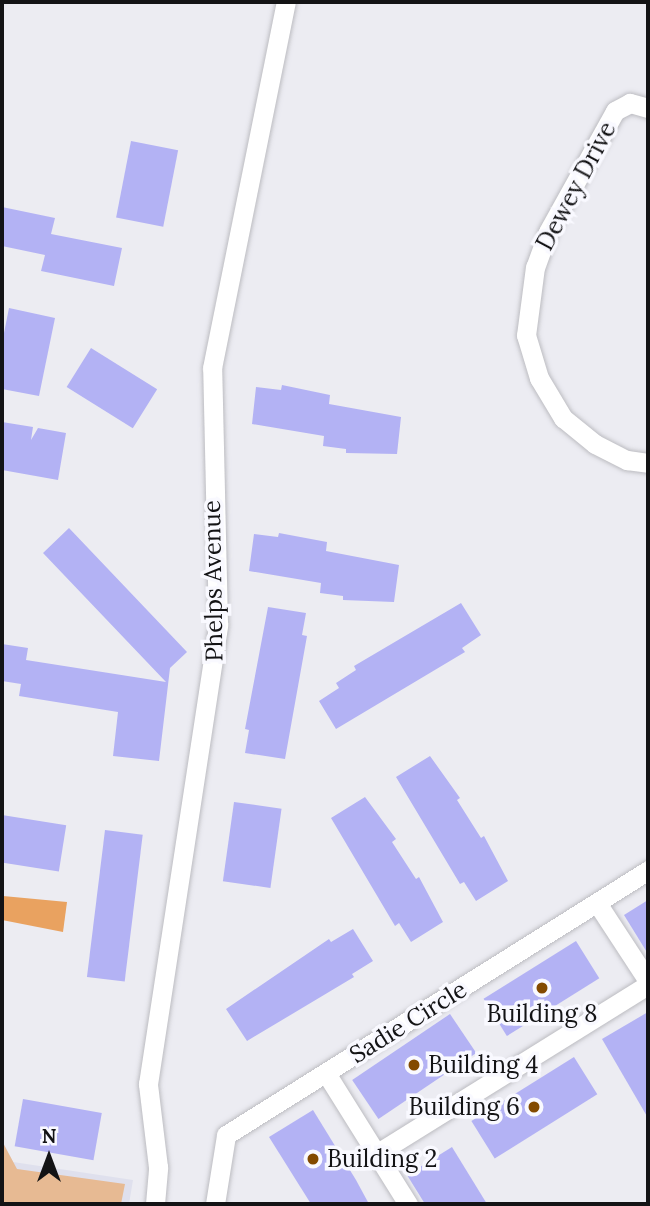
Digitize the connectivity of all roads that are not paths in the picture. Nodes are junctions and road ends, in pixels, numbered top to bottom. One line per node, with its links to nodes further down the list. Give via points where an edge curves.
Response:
1 (286, 2): 9 (street, Phelps Avenue, via 212,368 218,624 148,1084 158,1167)
2 (648, 108): 3 (street, Dewey Drive, via 625,104 615,111 548,232 535,267 526,335 539,378 563,418 595,444 627,460)
3 (648, 463)
4 (648, 870): 5 (street, Sadie Circle)
5 (597, 903): 6 (street); 7 (street, Sadie Circle)
6 (648, 983): 8 (street)
7 (326, 1073): 8 (street); 10 (street, Sadie Circle, via 226,1135)
8 (376, 1154): 11 (street)
9 (155, 1204)
10 (215, 1204)
11 (408, 1204)

